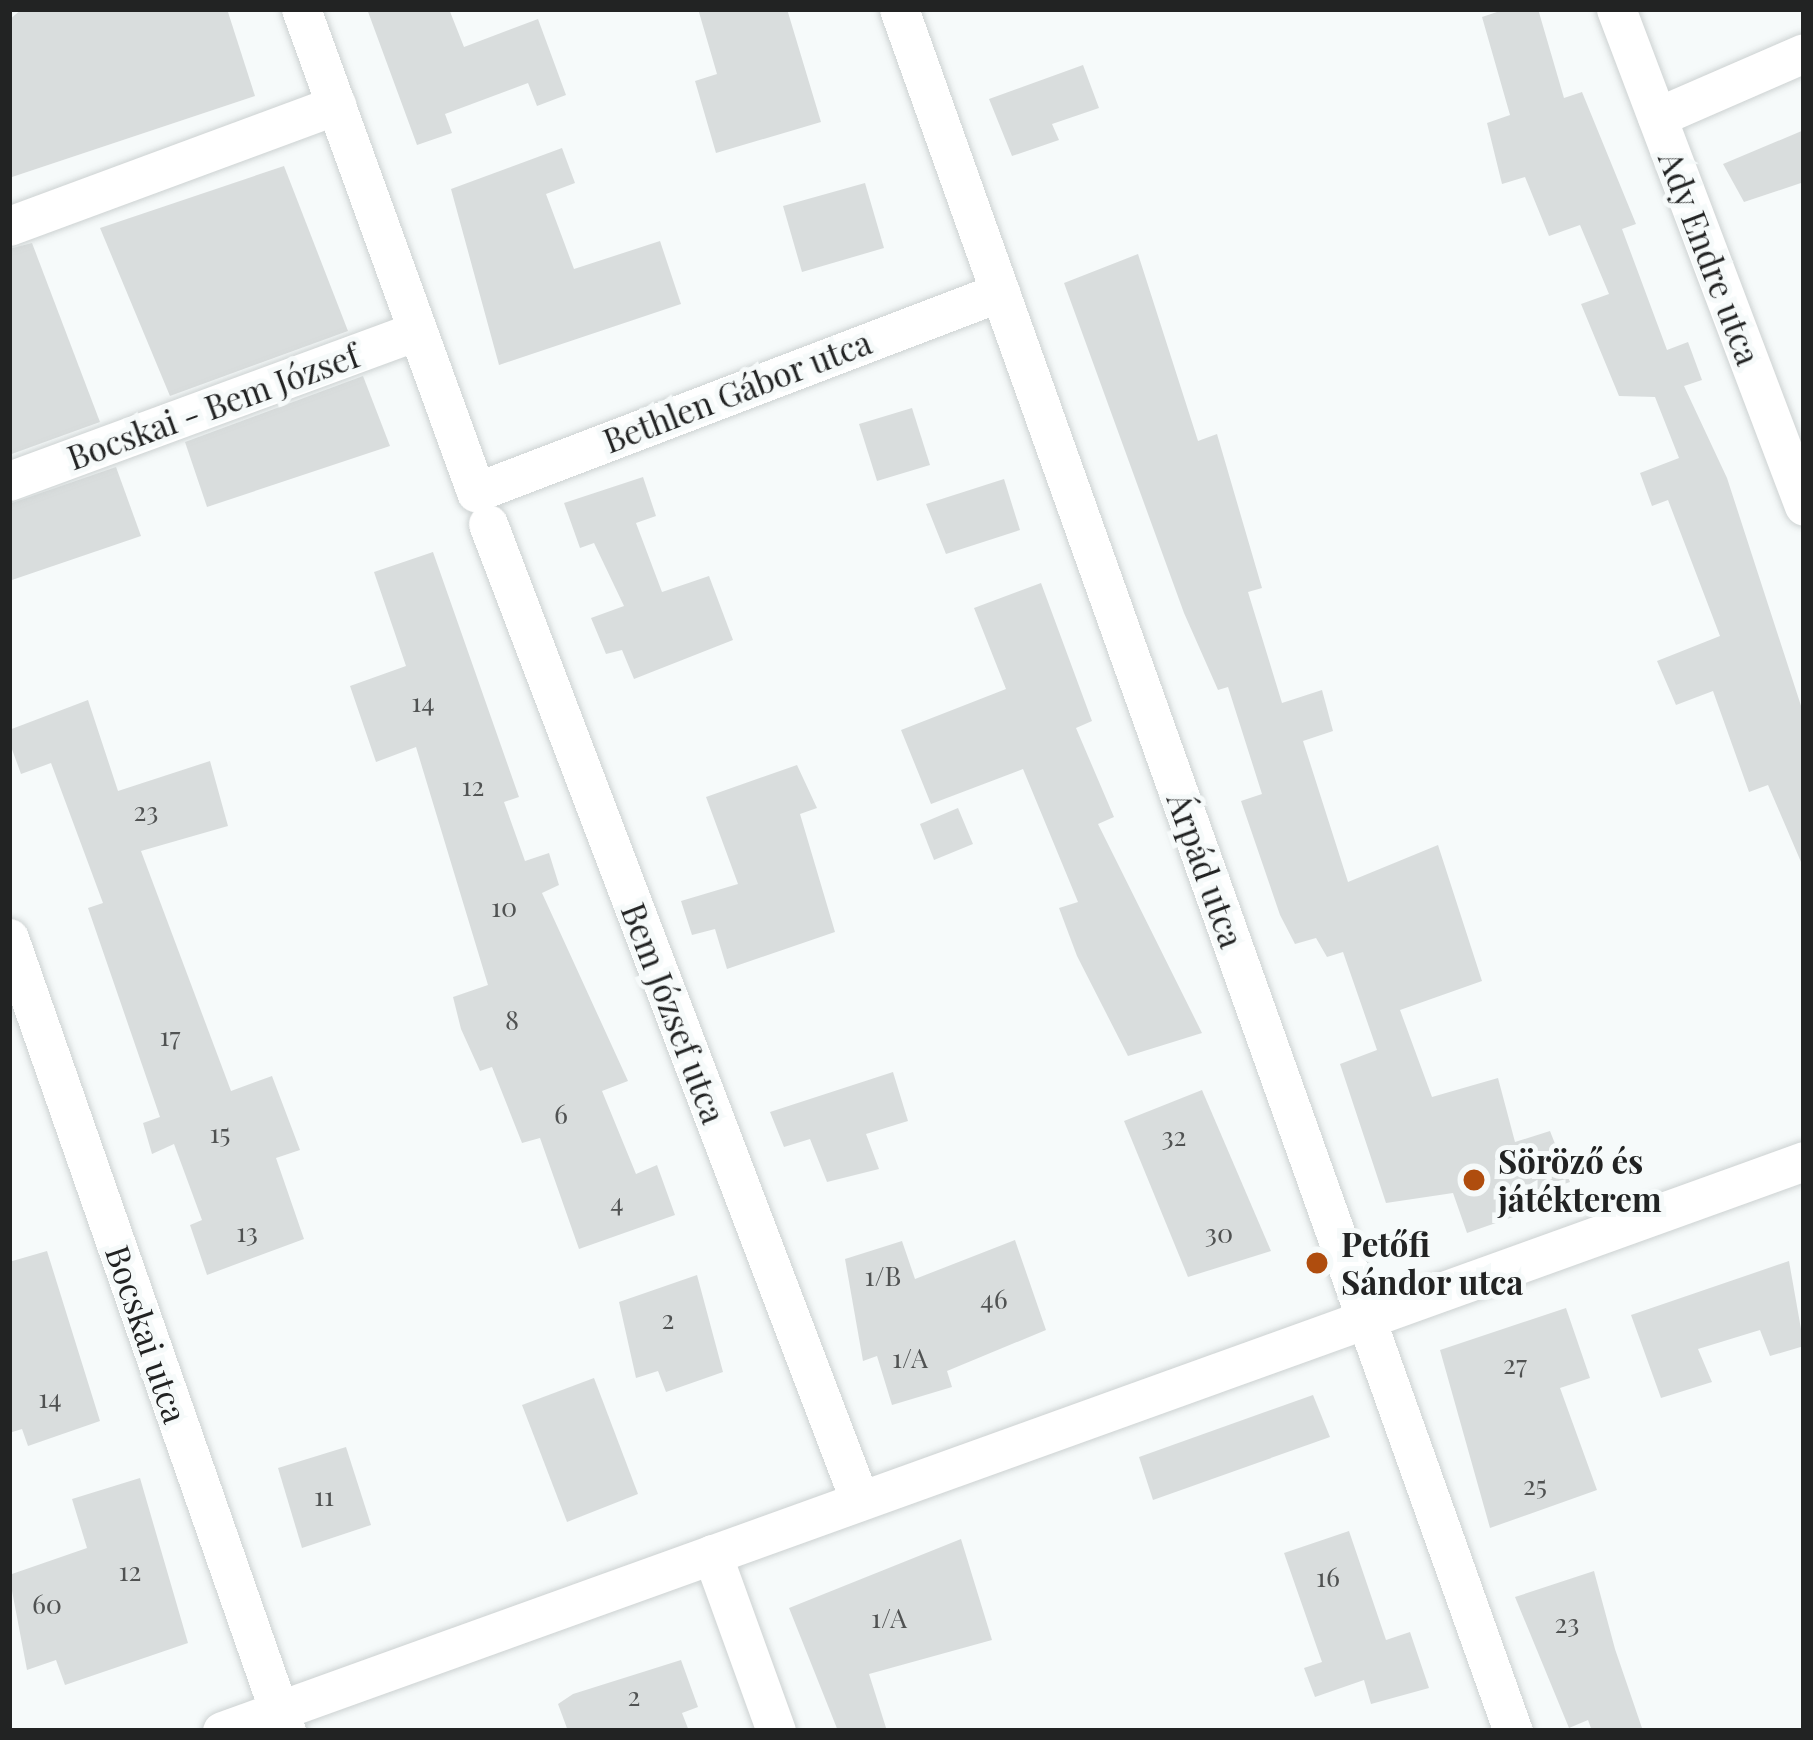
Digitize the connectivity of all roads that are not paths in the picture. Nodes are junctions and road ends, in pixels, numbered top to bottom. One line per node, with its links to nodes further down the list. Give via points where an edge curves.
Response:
1 (301, 9): 5 (street, Bem József utca)
2 (899, 9): 8 (street, Árpád utca)
3 (1616, 9): 6 (street, Ady Endre utca)
4 (1804, 53): 6 (street)
5 (336, 105): 7 (street); 9 (street, Bem József utca)
6 (1658, 117): 11 (street, Ady Endre utca)
7 (9, 226)
8 (1000, 292): 12 (street, Bethlen Gábor utca); 15 (street, Árpád utca)
9 (417, 331): 10 (street, Bocskai - Bem József); 12 (street, Bem József utca)
10 (9, 482)
11 (1804, 506)
12 (482, 508): 16 (street, Bem József utca)
13 (9, 938): 18 (street, Bocskai utca)
14 (1804, 1161): 15 (street)
15 (1366, 1319): 16 (street); 21 (street, Árpád utca)
16 (860, 1501): 17 (street)
17 (712, 1554): 18 (street); 20 (street)
18 (282, 1721): 19 (street)
19 (222, 1731)
20 (776, 1731)
21 (1513, 1731)

